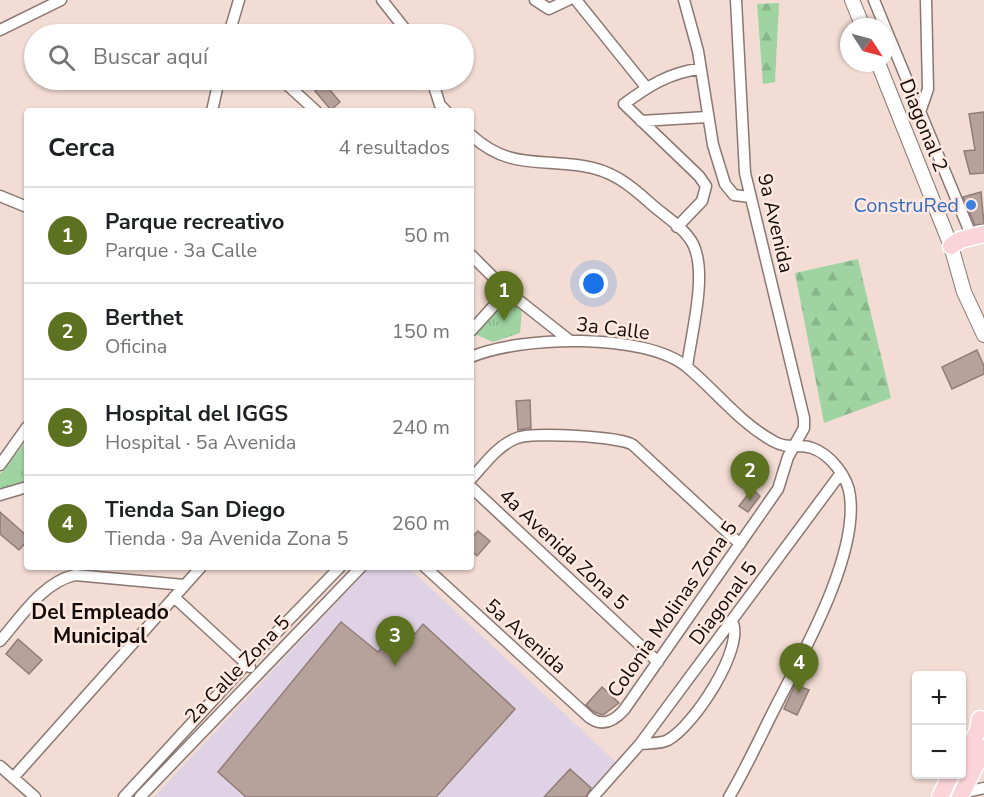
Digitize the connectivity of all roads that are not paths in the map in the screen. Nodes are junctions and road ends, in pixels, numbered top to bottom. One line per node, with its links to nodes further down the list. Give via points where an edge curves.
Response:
1 (61, 0): 16 (street)
2 (239, 0): 14 (street)
3 (382, 0): 15 (street)
4 (535, 0): 5 (street, via 549,9)
5 (568, 0)
6 (576, 0): 20 (street)
7 (684, 0): 18 (street)
8 (736, 0): 32 (street, 9a Avenida, via 745,173)
9 (852, 0): 12 (street)
10 (874, 0): 13 (street)
11 (926, 0): 27 (street, via 928,89)
12 (859, 18)
13 (881, 18)
14 (233, 24)
15 (401, 24)
16 (0, 30)
17 (894, 49): 27 (street)
18 (700, 69): 20 (street); 28 (street)
19 (882, 72): 36 (street, Diagonal 2)
20 (646, 87): 29 (street, via 624,104)
21 (217, 90): 24 (street)
22 (293, 90): 25 (street)
23 (435, 90): 26 (street)
24 (213, 108)
25 (313, 108)
26 (443, 108)
27 (920, 112): 35 (street)
28 (707, 117): 29 (street); 32 (street, via 729,190 739,197)
29 (641, 121): 34 (street, via 706,186 702,201)
30 (474, 138): 34 (street, via 510,160 581,165 612,173)
31 (0, 196): 33 (street)
32 (750, 197): 45 (street, 9a Avenida, via 801,398 804,428)
33 (24, 206)
34 (677, 227): 43 (street, via 693,243 699,274)
35 (978, 235): 36 (main road)
36 (951, 246): 40 (street, Diagonal 2, via 958,276)
37 (474, 258): 38 (street)
38 (507, 291): 39 (street); 41 (street)
39 (474, 328)
40 (984, 335)
41 (569, 341): 42 (street, 3a Calle, via 504,345); 43 (street, 3a Calle, via 660,352)
42 (474, 356)
43 (687, 367): 45 (street, 3a Calle, via 762,434)
44 (24, 431): 46 (street)
45 (792, 448): 47 (street, via 818,451); 52 (street, Colonia Molinas Zona 5, via 778,489)
46 (0, 465)
47 (841, 473): 60 (street, Diagonal 5); 81 (street, via 851,505 840,567)
48 (474, 475): 52 (street, via 490,457 517,438 576,436 624,440)
49 (24, 489): 51 (street)
50 (474, 490): 62 (street, 4a Avenida Zona 5)
51 (0, 495)
52 (740, 544): 62 (street, Colonia Molinas Zona 5)
53 (198, 570): 58 (street)
54 (337, 570): 63 (street, 2a Calle Zona 5)
55 (358, 570): 64 (street, 2a Calle Zona 5)
56 (428, 570): 66 (street, 5a Avenida, via 590,718)
57 (75, 571): 58 (street); 61 (street, via 51,585)
58 (184, 585): 59 (street)
59 (174, 597): 63 (street); 72 (street)
60 (732, 621): 67 (street, Diagonal 5); 67 (street, via 734,641 699,711 668,740)
61 (0, 640)
62 (658, 662): 66 (street, Colonia Molinas Zona 5, via 624,710)
63 (247, 663): 64 (street); 78 (street, 2a Calle Zona 5)
64 (257, 674): 79 (street, 2a Calle Zona 5)
65 (982, 714): 68 (main road); 70 (main road)
66 (608, 722)
67 (640, 744): 80 (street, Diagonal 5)
68 (966, 744)
69 (984, 748): 76 (main road)
70 (966, 756)
71 (0, 766): 72 (street)
72 (13, 778): 77 (street)
73 (949, 779): 82 (main road)
74 (956, 779): 76 (main road)
75 (984, 788): 76 (street)
76 (957, 796)
77 (35, 797)
78 (124, 797)
79 (140, 797)
80 (592, 797)
81 (729, 797)
82 (940, 797)

